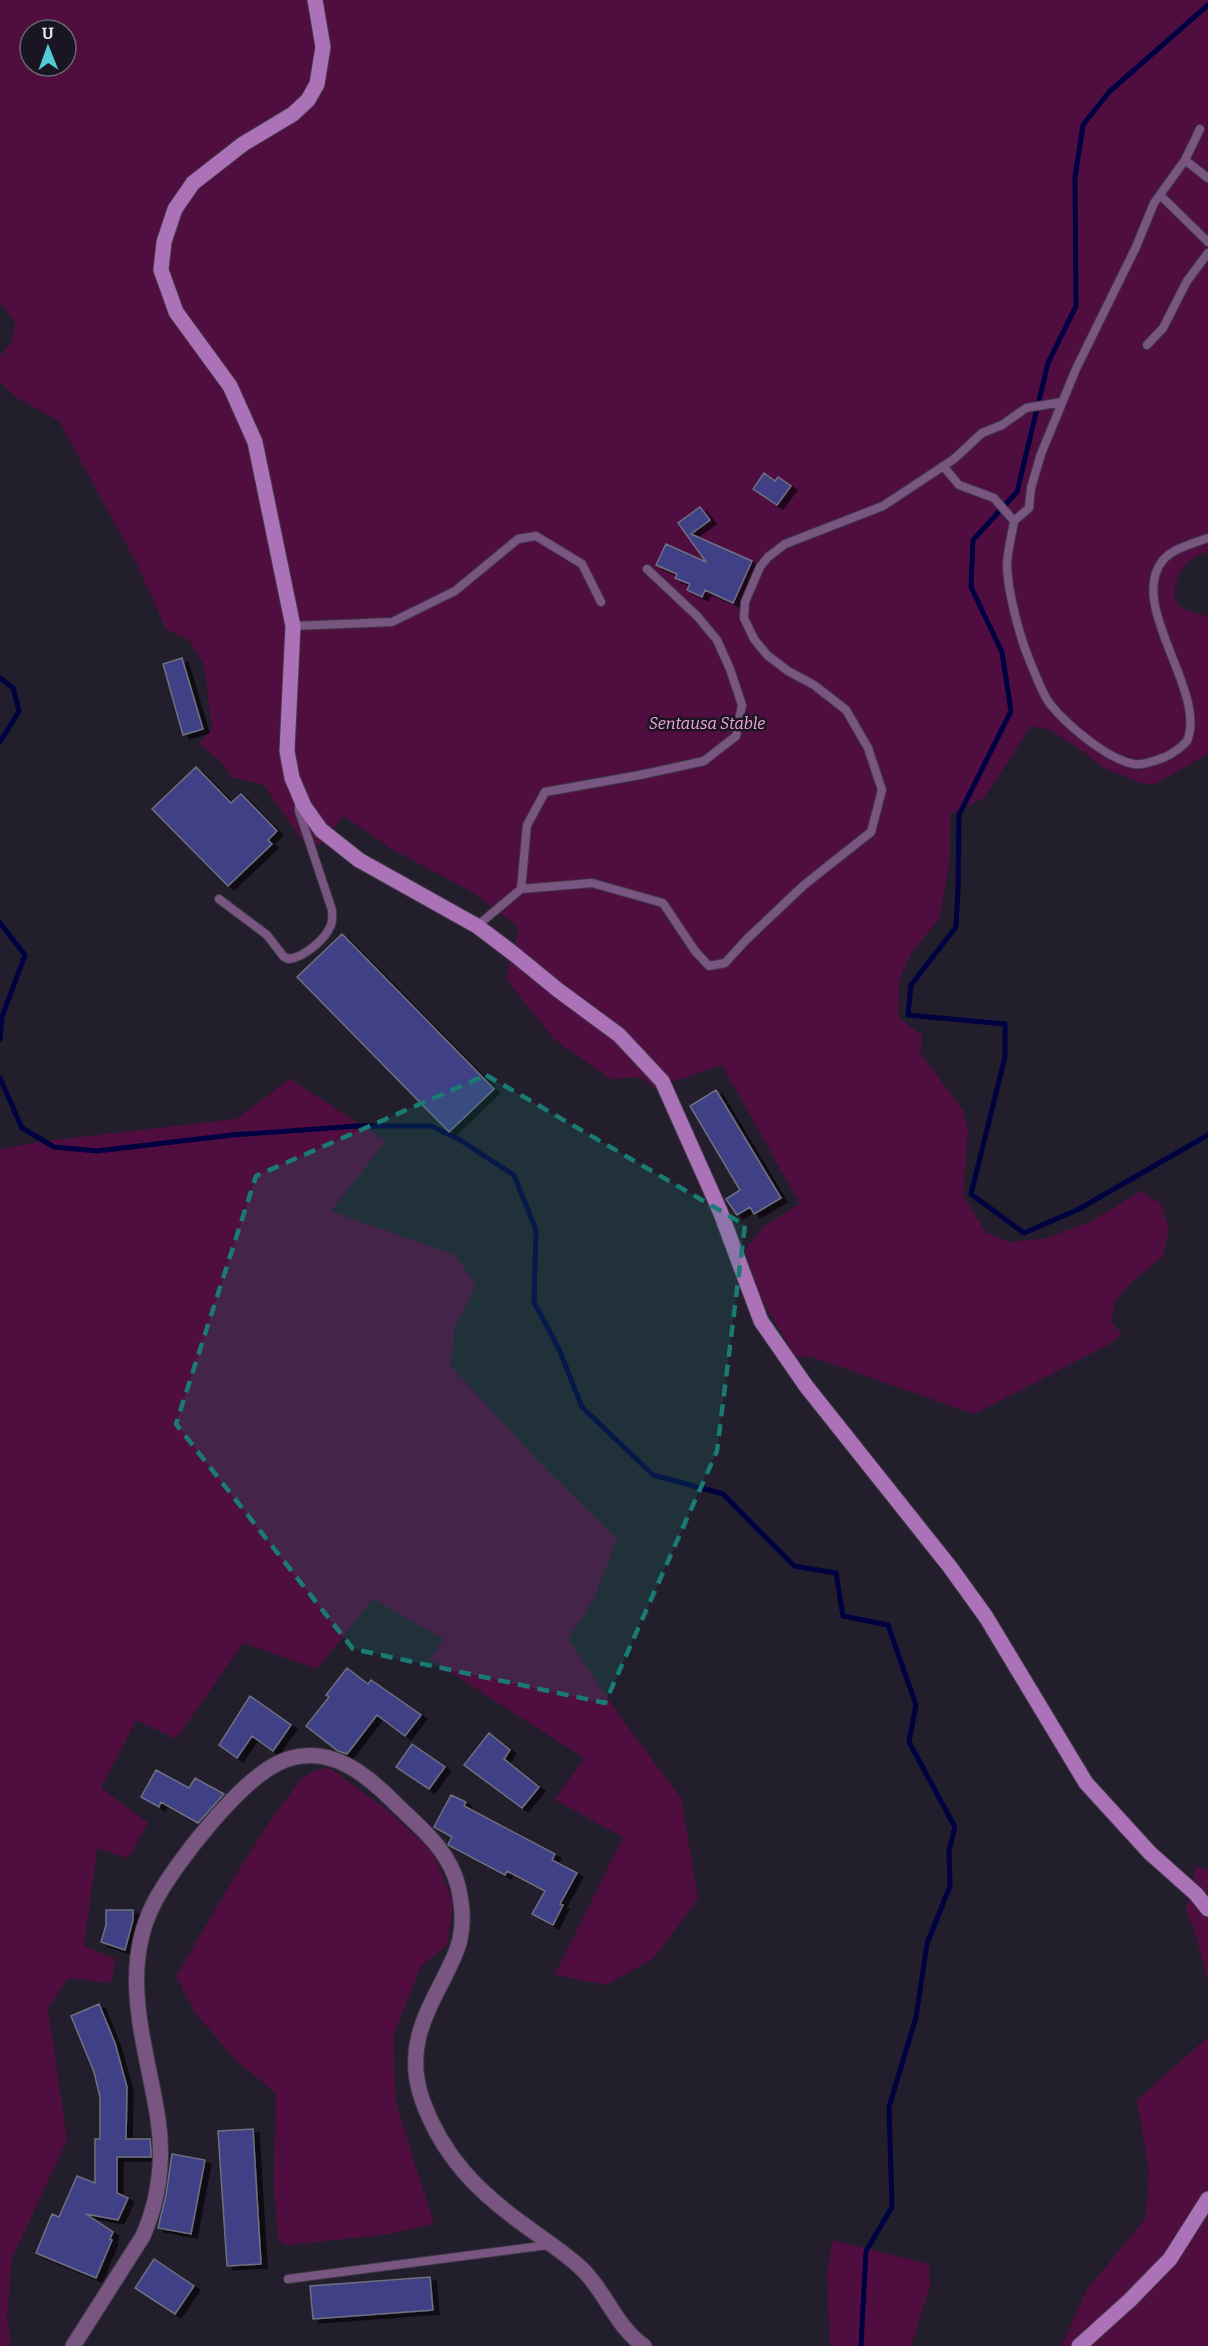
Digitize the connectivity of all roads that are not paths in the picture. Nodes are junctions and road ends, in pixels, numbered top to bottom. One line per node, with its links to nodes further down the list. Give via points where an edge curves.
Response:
1 (315, 0): 15 (street, via 323,46 317,84 308,100 193,183 175,209 164,242 161,270 176,312 230,386 255,442)
2 (1200, 129): 3 (lane)
3 (1185, 160): 4 (lane); 5 (lane)
4 (1208, 178)
5 (1160, 195): 6 (lane); 9 (lane)
6 (1208, 242)
7 (1208, 253): 8 (lane, via 1187,281 1163,328)
8 (1147, 345)
9 (1062, 402): 10 (lane, via 1026,408 982,433); 11 (lane, via 1041,454 1029,508)
10 (944, 466): 11 (lane, via 959,485 994,498); 17 (lane, via 883,506 775,551 760,567 745,602 744,618 767,655 846,710 868,748 882,790 871,832 804,885 725,963 709,966 663,903 592,883)
11 (1011, 518): 12 (lane, via 1007,565 1014,605 1024,646 1049,703 1091,742 1136,765 1171,754 1186,741 1193,725 1191,693 1155,590 1157,569 1165,557)
12 (1208, 538)
13 (647, 569): 17 (lane, via 698,616 717,640 742,705 735,736 704,761 545,792 527,825)
14 (601, 602): 15 (lane, via 582,564 536,536 518,539 455,591 392,622)
15 (293, 626): 16 (street, via 287,751)
16 (298, 793): 18 (lane, via 299,811 332,910 329,929 305,954 289,959 267,935); 19 (street, via 321,830 359,860)
17 (521, 889): 19 (lane)
18 (219, 899)
19 (477, 926): 20 (street, via 619,1035 662,1081 720,1211 761,1321 806,1386 986,1617 1086,1782 1150,1853)
20 (1208, 1909)
21 (1208, 2199): 26 (street, via 1170,2259)
22 (551, 2244): 23 (lane); 24 (street, via 468,2178 440,2139 421,2098 417,2037 460,1942 463,1918 448,1860 429,1835 362,1775 329,1758 297,1757 264,1772 224,1807 181,1861 145,1924 135,1986 158,2121 159,2184 143,2236); 25 (street, via 594,2282 628,2333)
23 (288, 2279)
24 (73, 2346)
25 (644, 2346)
26 (1079, 2346)

